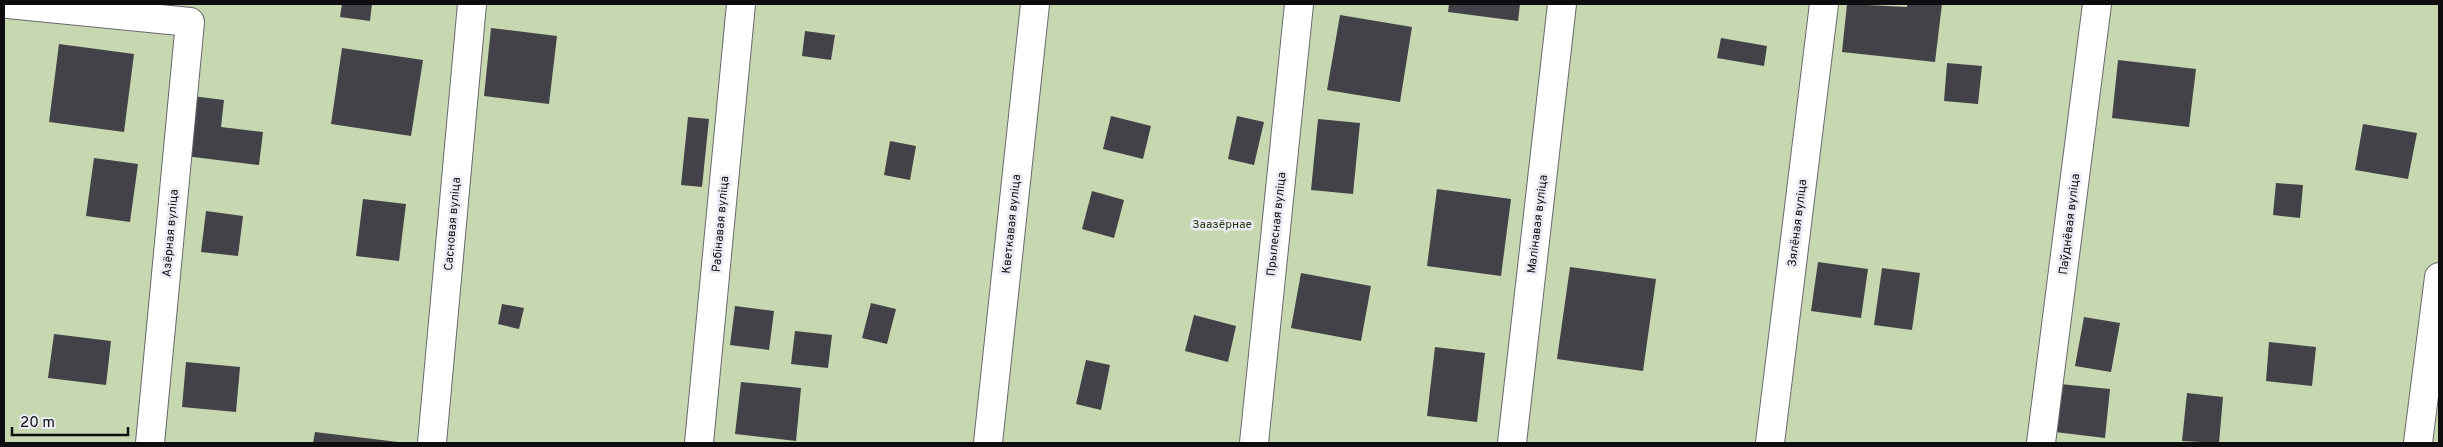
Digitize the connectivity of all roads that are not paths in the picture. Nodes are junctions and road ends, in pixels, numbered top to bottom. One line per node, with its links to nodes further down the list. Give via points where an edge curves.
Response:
1 (8, 4): 10 (lane, Азёрная вуліца, via 190,22)
2 (472, 4): 11 (lane, Сасновая вуліца)
3 (741, 4): 12 (lane, Рабінавая вуліца)
4 (1035, 4): 13 (lane, Кветкавая вуліца)
5 (1299, 4): 14 (lane, Прылесная вуліца)
6 (1562, 4): 15 (lane, Малінавая вуліца)
7 (1824, 4): 16 (lane, Зялёная вуліца)
8 (2097, 4): 17 (lane, Паўднёвая вуліца)
9 (2439, 277): 18 (lane)
10 (150, 443)
11 (432, 443)
12 (699, 443)
13 (988, 443)
14 (1254, 443)
15 (1512, 443)
16 (1770, 443)
17 (2040, 443)
18 (2418, 443)

